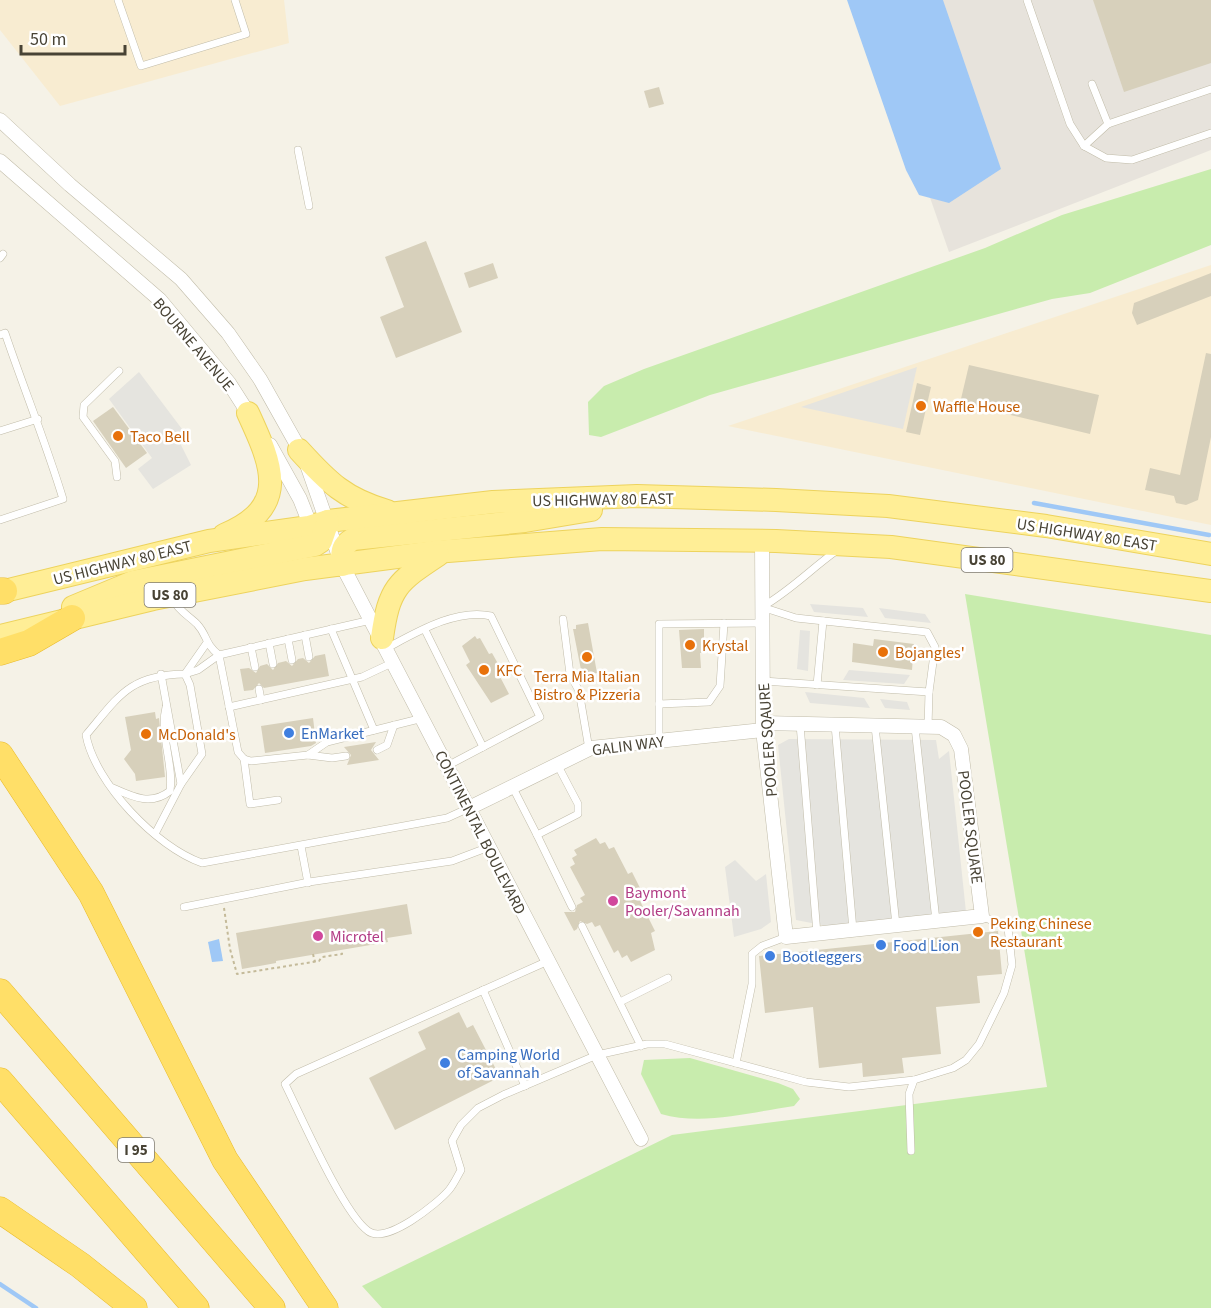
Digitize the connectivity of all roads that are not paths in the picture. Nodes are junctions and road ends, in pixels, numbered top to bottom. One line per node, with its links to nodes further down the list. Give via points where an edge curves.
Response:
1 (118, 0): 2 (lane, via 141,66 246,34)
2 (235, 0)
3 (1027, 0): 9 (lane, via 1070,124)
4 (1092, 84): 7 (lane)
5 (1211, 89): 7 (lane)
6 (0, 120): 18 (street, BOURNE AVENUE, via 181,279 228,333 260,379)
7 (1108, 124): 9 (lane)
8 (1211, 133): 9 (lane, via 1132,160 1106,158)
9 (1084, 146)
10 (298, 150): 12 (lane)
11 (0, 161): 15 (street, BOURNE AVENUE, via 160,300)
12 (309, 206)
13 (0, 334): 16 (lane, via 5,333)
14 (119, 371): 19 (lane, via 84,405 82,417 115,461)
15 (249, 413): 23 (street, BOURNE AVENUE); 24 (main road, via 271,467 271,486 264,504 244,526)
16 (38, 419): 17 (lane); 22 (lane, via 63,499)
17 (0, 431)
18 (299, 450): 21 (main road, via 329,484 345,495); 23 (street, BOURNE AVENUE)
19 (117, 477)
20 (670, 497): 21 (main road, US HIGHWAY 80 EAST, via 493,502); 28 (main road, US HIGHWAY 80 EAST, via 888,506 1046,526); 29 (main road, via 525,521 353,539 342,550)
21 (394, 513): 23 (main road, US HIGHWAY 80 EAST)
22 (0, 520)
23 (320, 530): 24 (main road, US HIGHWAY 80 EAST); 29 (street, CONTINENTAL BOULEVARD); 29 (street, BOURNE AVENUE); 44 (main road, via 315,545 133,582)
24 (209, 541): 30 (main road, US HIGHWAY 80 EAST)
25 (762, 541): 26 (main road, US 80); 27 (main road, US 80, via 602,539); 33 (street, POOLER SQAURE)
26 (845, 545): 31 (main road, US 80, via 891,547); 33 (lane, via 808,571 785,594)
27 (444, 551): 29 (main road, US 80); 42 (main road, via 408,574 394,590)
28 (1211, 554)
29 (342, 565): 32 (main road, US 80); 42 (street, CONTINENTAL BOULEVARD)
30 (1, 591)
31 (1211, 591)
32 (171, 595): 34 (main road, US 80); 46 (lane, via 177,607 197,625)
33 (762, 607): 36 (lane, via 796,618); 38 (street, POOLER SQAURE)
34 (72, 618): 44 (highway, via 29,643)
35 (563, 619): 81 (lane, via 570,674 579,691)
36 (823, 621): 60 (lane); 65 (lane, via 927,633 934,647)
37 (724, 623): 38 (lane); 69 (lane, via 720,686 709,702); 69 (lane, via 659,624)
38 (762, 623): 58 (street, POOLER SQAURE)
39 (332, 629): 41 (lane); 42 (lane); 57 (lane)
40 (425, 630): 42 (lane); 80 (lane); 80 (lane, via 460,616 491,616 540,717)
41 (305, 635): 43 (lane); 49 (lane)
42 (380, 635): 51 (street, CONTINENTAL BOULEVARD)
43 (288, 639): 45 (lane); 50 (lane)
44 (1, 641)
45 (269, 643): 47 (lane); 52 (lane)
46 (206, 644): 48 (lane); 55 (lane)
47 (251, 647): 48 (lane); 53 (lane)
48 (219, 655): 55 (lane); 70 (lane)
49 (309, 657)
50 (292, 660)
51 (394, 662): 57 (lane); 71 (street, CONTINENTAL BOULEVARD)
52 (273, 664)
53 (255, 667)
54 (161, 674): 55 (lane); 68 (lane); 91 (lane, via 127,688 86,735 88,750)
55 (185, 674): 89 (lane, via 202,754)
56 (313, 679): 62 (lane)
57 (351, 680): 62 (lane); 78 (lane)
58 (763, 681): 60 (lane); 76 (street, POOLER SQAURE)
59 (295, 682): 64 (lane)
60 (817, 685): 65 (lane)
61 (277, 686): 66 (lane)
62 (314, 688): 64 (lane)
63 (259, 689): 67 (lane)
64 (297, 692): 66 (lane)
65 (929, 692): 77 (lane)
66 (279, 696): 67 (lane)
67 (261, 700): 70 (lane)
68 (167, 703): 89 (lane); 91 (lane, via 162,721 170,791 152,800)
69 (659, 704): 79 (lane)
70 (229, 707): 86 (lane, via 238,752)
71 (423, 718): 73 (lane); 88 (street, CONTINENTAL BOULEVARD)
72 (800, 724): 74 (street, POOLER SQUARE); 76 (street, POOLER SQUARE); 106 (lane)
73 (394, 725): 78 (lane); 82 (lane, via 387,745)
74 (835, 725): 75 (street, POOLER SQUARE); 105 (lane)
75 (875, 726): 77 (street, POOLER SQUARE); 103 (lane)
76 (763, 727): 79 (street, GALIN WAY); 107 (street, POOLER SQAURE)
77 (921, 727): 101 (street, POOLER SQUARE, via 940,728 954,735 961,749); 102 (lane)
78 (374, 730): 84 (lane, via 327,742)
79 (658, 741): 81 (street, GALIN WAY)
80 (483, 747): 88 (lane)
81 (589, 749): 87 (street, GALIN WAY)
82 (377, 750)
83 (0, 755): 125 (highway, via 91,893 225,1160)
84 (308, 755): 85 (lane); 86 (lane)
85 (346, 756)
86 (244, 759): 92 (lane, via 250,804)
87 (557, 764): 90 (street, GALIN WAY); 95 (lane, via 578,804 578,814)
88 (447, 766): 93 (street, CONTINENTAL BOULEVARD)
89 (181, 784): 94 (lane)
90 (512, 786): 93 (street, GALIN WAY); 95 (lane)
91 (110, 787): 94 (lane)
92 (278, 800)
93 (470, 808): 96 (lane, via 447,818); 97 (street, CONTINENTAL BOULEVARD)
94 (154, 834): 96 (lane, via 182,856 202,863)
95 (537, 835): 100 (lane)
96 (301, 846): 98 (lane)
97 (489, 847): 98 (lane, via 452,861); 108 (street, CONTINENTAL BOULEVARD)
98 (308, 883): 99 (lane)
99 (184, 907)
100 (573, 907)
101 (982, 916): 102 (street); 116 (lane, via 1008,928 1012,965 1004,993 979,1044 966,1060)
102 (936, 921): 103 (street)
103 (896, 925): 105 (street)
104 (582, 926): 112 (lane)
105 (853, 930): 106 (street)
106 (817, 934): 107 (street)
107 (786, 937): 115 (lane, via 752,954 752,984)
108 (548, 961): 110 (lane); 114 (street, CONTINENTAL BOULEVARD)
109 (668, 978): 112 (lane)
110 (483, 990): 118 (lane); 118 (lane, via 296,1074 285,1084 349,1208 369,1232 382,1235 426,1210 449,1190 461,1170 452,1140 465,1121 478,1108)
111 (0, 992): 124 (highway, I 95)
112 (620, 1002): 113 (lane)
113 (641, 1046): 114 (lane); 115 (lane, via 665,1044)
114 (597, 1055): 118 (lane); 119 (street, CONTINENTAL BOULEVARD)
115 (736, 1063): 116 (lane, via 806,1082 849,1088)
116 (914, 1080): 120 (lane, via 909,1094)
117 (0, 1081): 123 (highway)
118 (525, 1086)
119 (641, 1139)
120 (910, 1151)
121 (0, 1210): 122 (highway)
122 (134, 1308)
123 (196, 1308)
124 (272, 1308)
125 (325, 1308)

